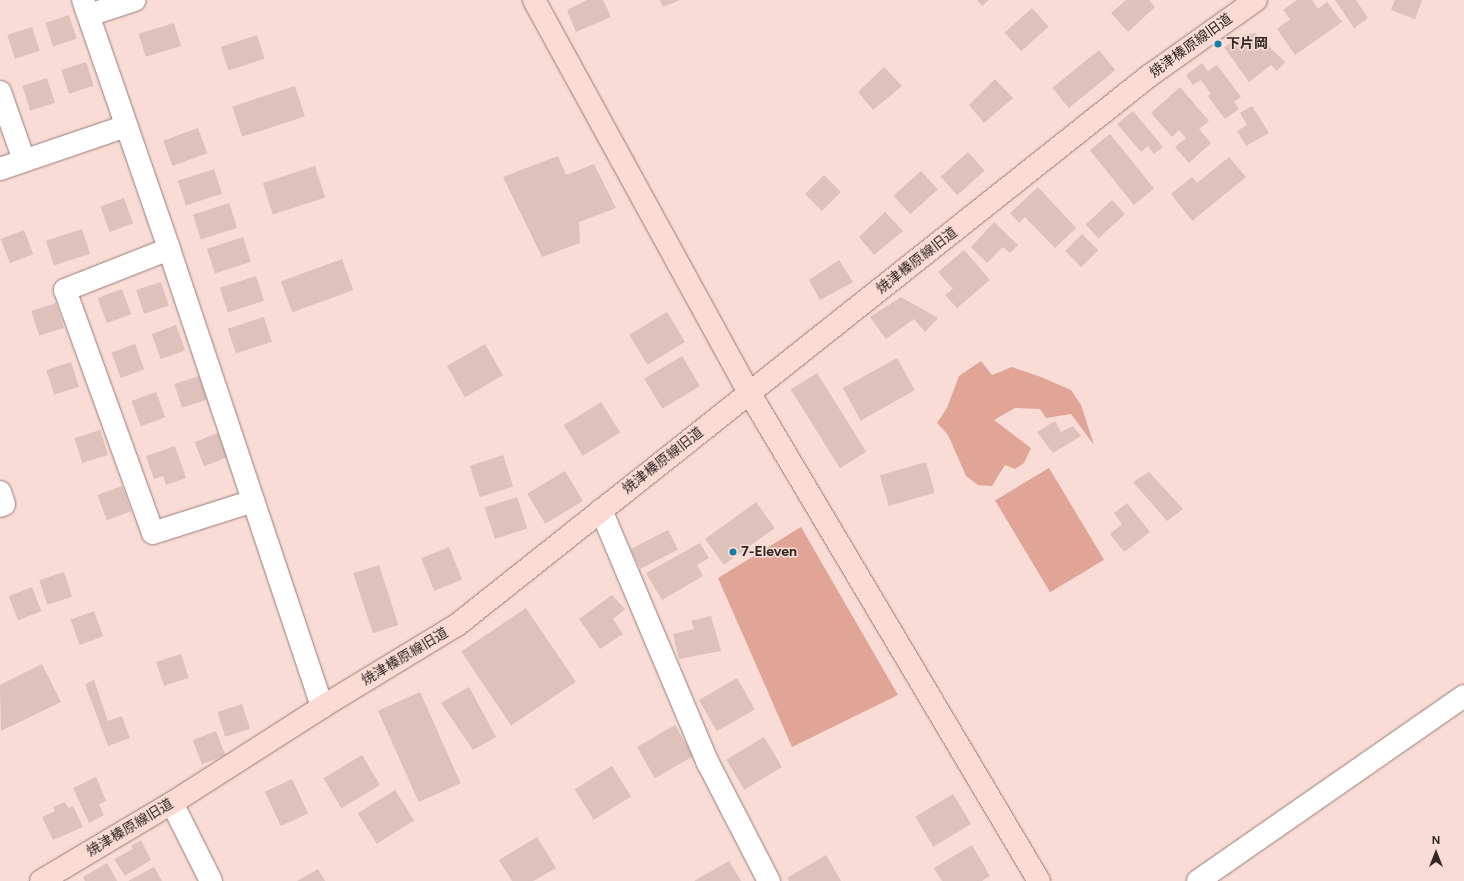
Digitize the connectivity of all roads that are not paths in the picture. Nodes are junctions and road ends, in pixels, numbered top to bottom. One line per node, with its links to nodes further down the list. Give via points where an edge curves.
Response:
1 (134, 0): 4 (street)
2 (534, 0): 10 (street)
3 (1256, 0): 10 (street, 焼津榛原線旧道, via 1149,76)
4 (86, 8): 6 (street)
5 (0, 92): 7 (street)
6 (126, 126): 7 (street); 9 (street)
7 (24, 160): 8 (street)
8 (0, 168)
9 (169, 249): 12 (street); 12 (street, via 65,290 154,533)
10 (750, 394): 14 (street, 焼津榛原線旧道); 21 (street)
11 (0, 492): 13 (street, via 4,504)
12 (253, 500): 16 (street)
13 (0, 506)
14 (600, 510): 16 (street, 焼津榛原線旧道, via 457,625); 20 (street, via 708,763)
15 (1464, 696): 22 (street)
16 (322, 707): 17 (street, 焼津榛原線旧道)
17 (172, 803): 18 (street, 焼津榛原線旧道); 19 (street)
18 (41, 881)
19 (211, 881)
20 (769, 881)
21 (1039, 881)
22 (1198, 881)

